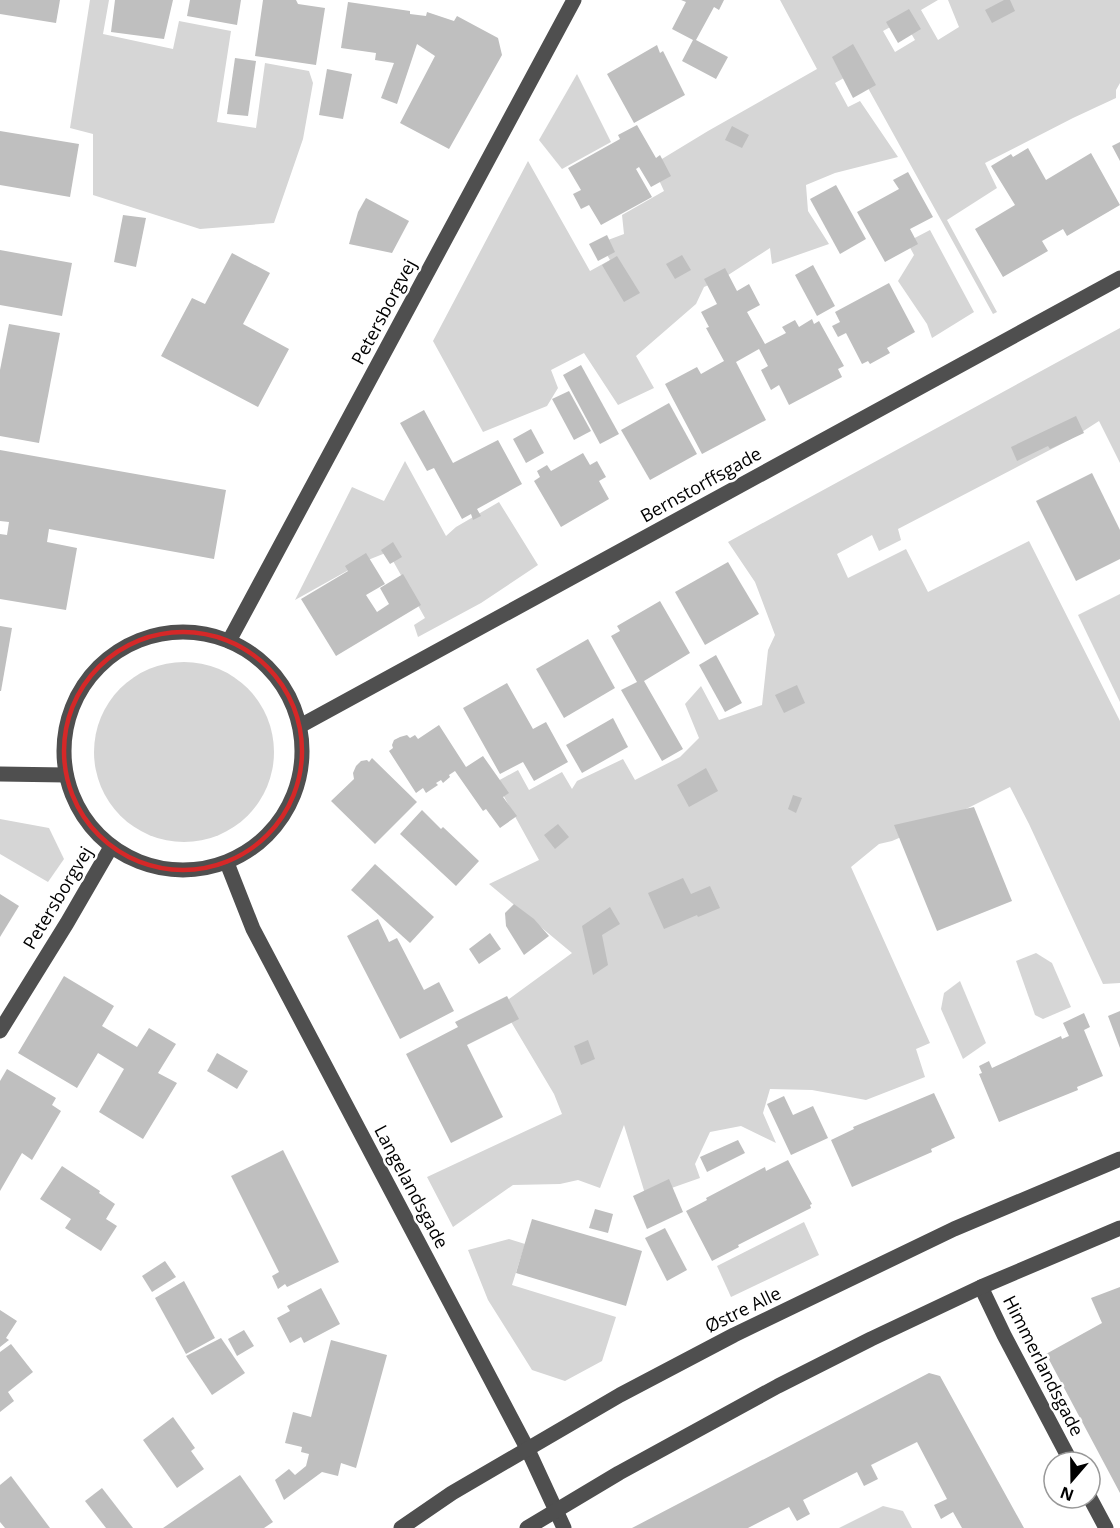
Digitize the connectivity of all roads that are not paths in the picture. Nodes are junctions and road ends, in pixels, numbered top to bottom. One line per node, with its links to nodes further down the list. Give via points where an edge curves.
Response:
1 (574, 0): 3 (street, Petersborgvej)
2 (1120, 278): 4 (street, Bernstorffsgade)
3 (230, 642): 4 (street, via 255,656 275,675 291,700); 6 (street, via 199,633 167,633 137,641 109,658 87,681 71,710 64,742)
4 (300, 726): 8 (street, via 300,771 295,793 280,822 256,846)
5 (0, 774): 6 (street)
6 (66, 775): 7 (street, via 75,802 90,827)
7 (111, 847): 8 (street, via 147,866 187,871); 9 (street, Petersborgvej)
8 (227, 863): 13 (street, Langelandsgade, via 253,929)
9 (0, 1031)
10 (1120, 1159): 13 (street, Østre Alle, via 954,1229 734,1335 620,1395)
11 (1120, 1228): 12 (street)
12 (981, 1287): 14 (street, Himmerlandsgade); 15 (street, via 778,1386)
13 (528, 1450): 15 (street, Langelandsgade); 17 (street, Østre Alle, via 452,1493)
14 (1065, 1450)
15 (556, 1510): 18 (street); 19 (street, Langelandsgade)
16 (1096, 1510): 20 (street)
17 (401, 1528)
18 (527, 1528)
19 (564, 1528)
20 (1106, 1528)

